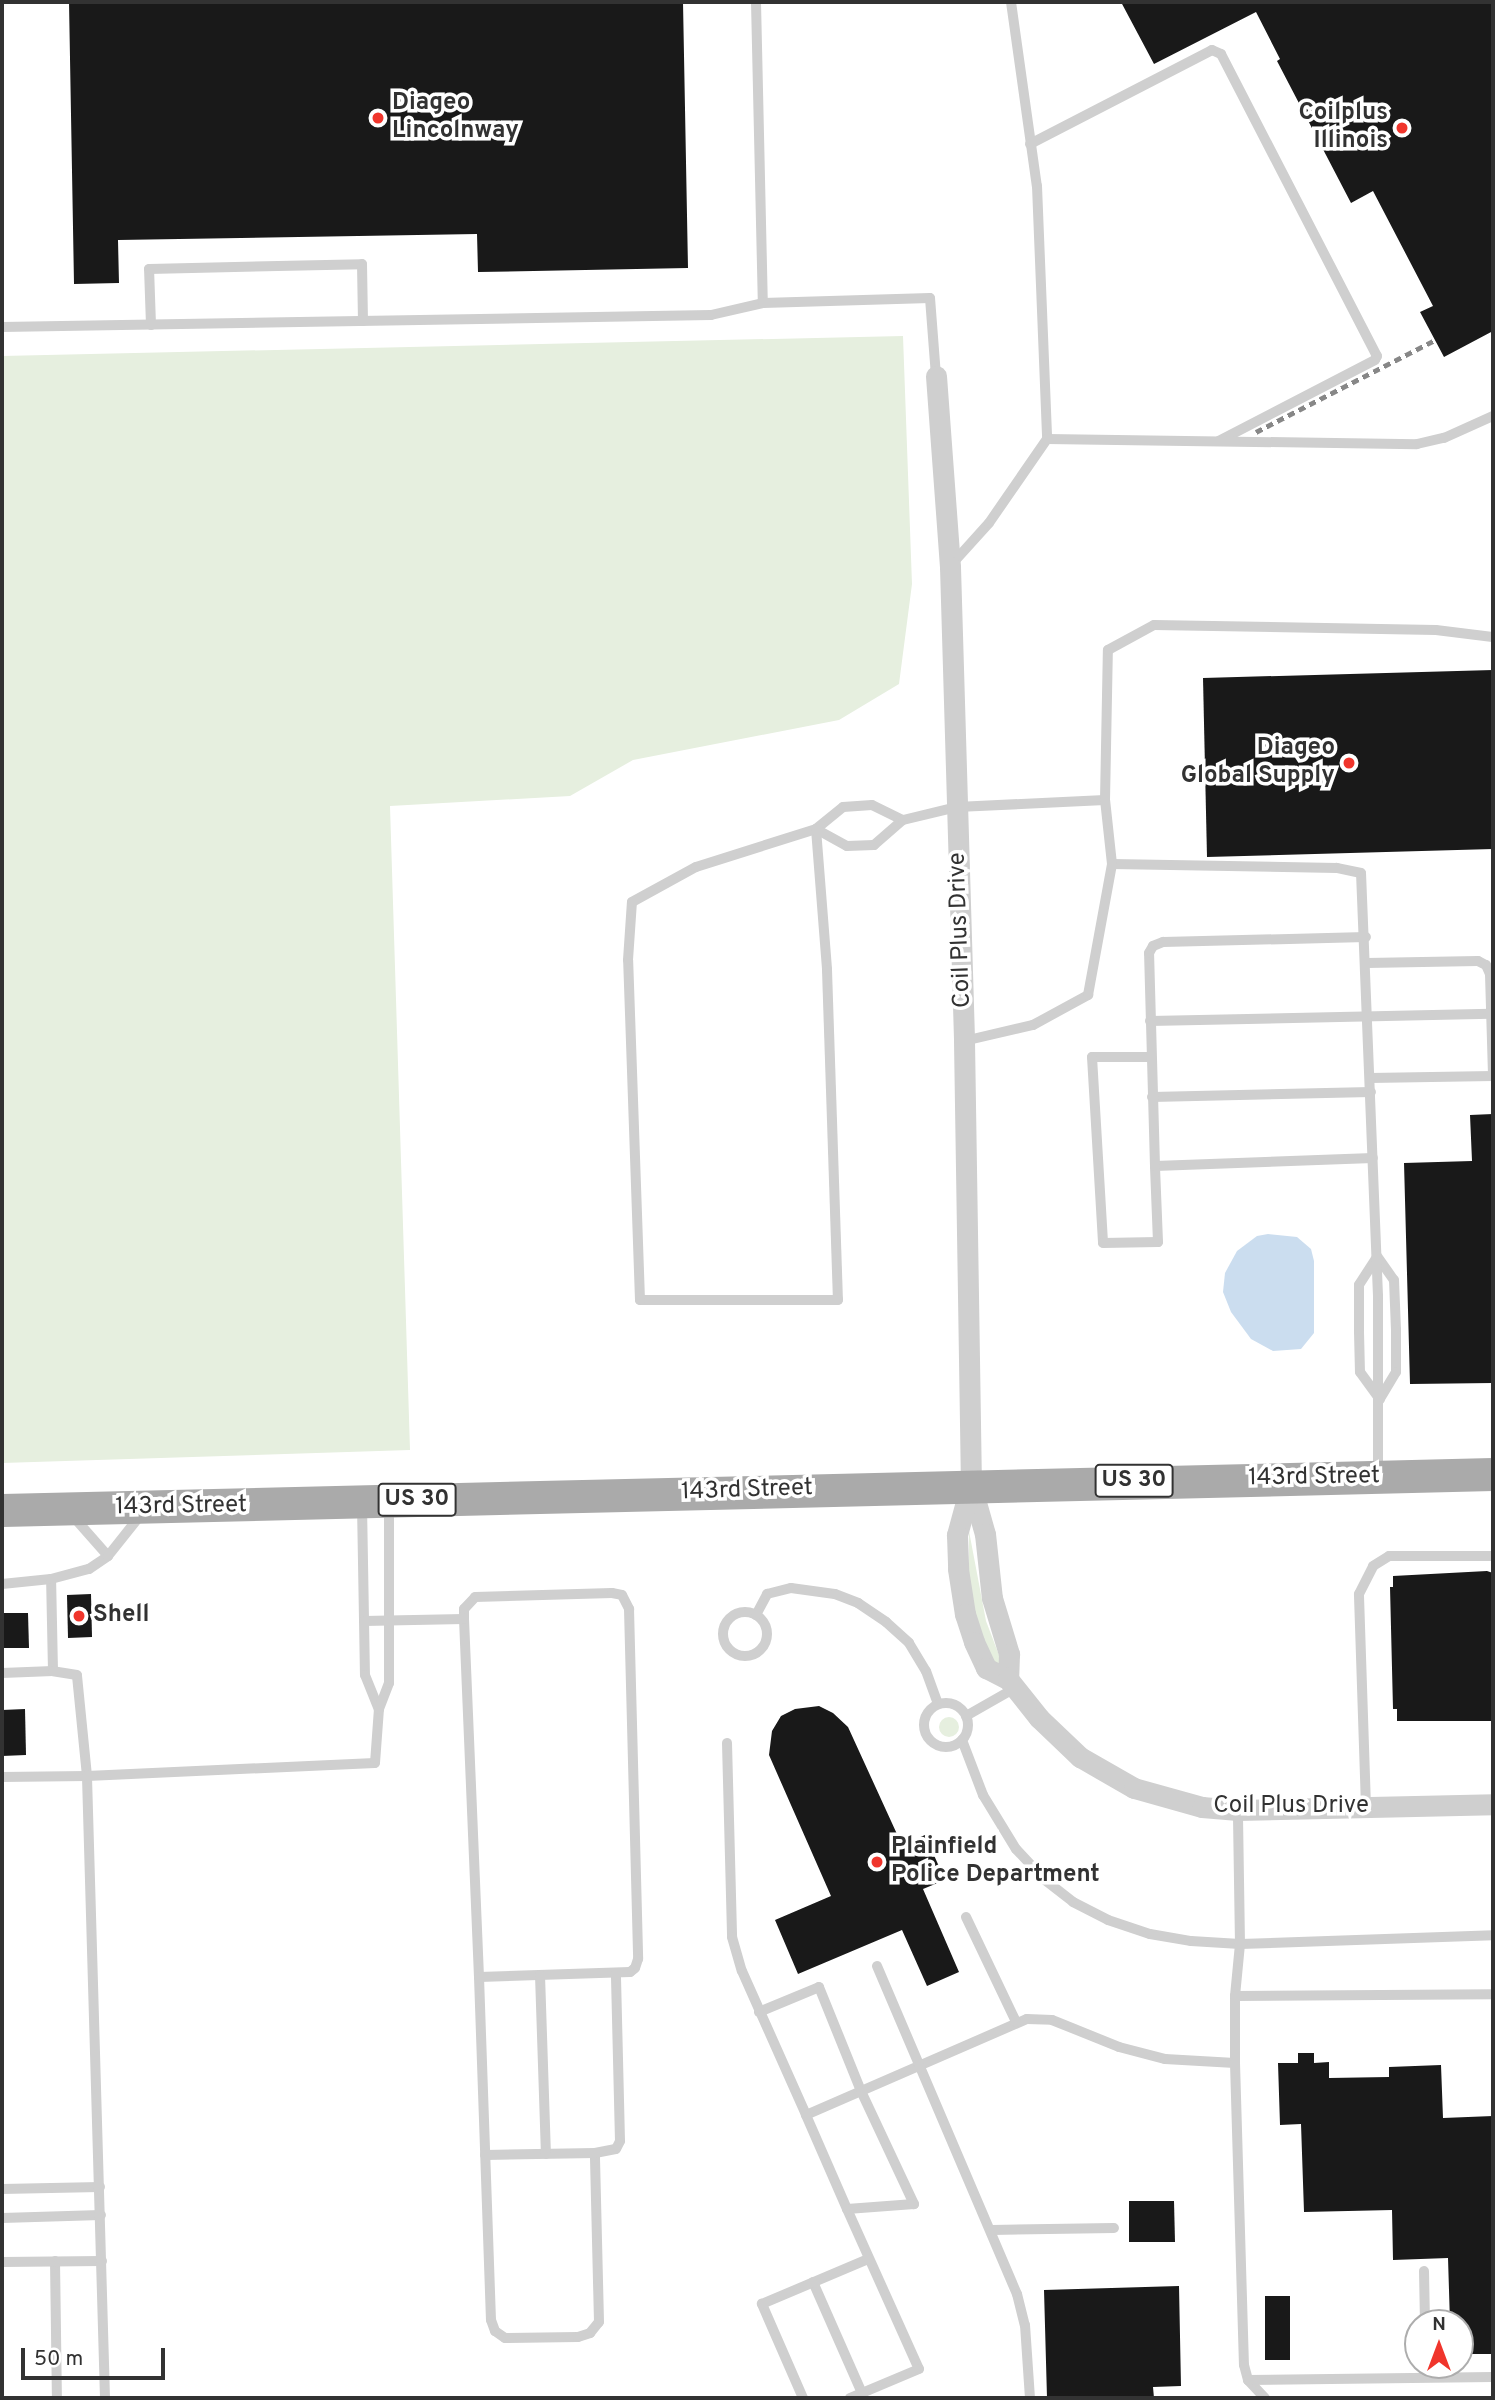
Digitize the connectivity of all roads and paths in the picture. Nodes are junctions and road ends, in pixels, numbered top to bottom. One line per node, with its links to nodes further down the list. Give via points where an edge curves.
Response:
1 (756, 2): 4 (lane)
2 (1011, 2): 3 (lane)
3 (1030, 144): 10 (lane, via 1037,186); 11 (lane, via 1212,50 1221,54 1377,356)
4 (763, 303): 5 (lane, via 711,315); 8 (lane, via 930,298)
5 (363, 321): 6 (lane); 6 (lane, via 362,264 149,268)
6 (151, 325): 7 (lane)
7 (2, 327)
8 (936, 376): 12 (street, Coil Plus Drive)
9 (1493, 416): 11 (lane, via 1444,438 1417,443)
10 (1047, 439): 11 (lane); 12 (lane, via 989,523)
11 (1219, 441)
12 (950, 566): 15 (street, Coil Plus Drive)
13 (1493, 637): 14 (lane, via 1436,630 1154,625 1108,650)
14 (1104, 800): 15 (lane); 18 (lane)
15 (957, 807): 16 (lane); 24 (street, Coil Plus Drive)
16 (902, 820): 17 (lane, via 873,805 843,807); 17 (lane, via 874,845 846,846)
17 (816, 829): 17 (lane, via 696,866 632,902 628,960 640,1300 838,1300 827,970)
18 (1112, 864): 19 (lane, via 1336,868 1361,873); 24 (lane, via 1088,995 1033,1026)
19 (1366, 937): 20 (lane); 23 (lane, via 1158,943 1149,953)
20 (1367, 963): 21 (lane, via 1478,961 1490,975); 22 (lane)
21 (1491, 1014): 22 (lane); 26 (lane)
22 (1368, 1015): 23 (lane); 27 (lane)
23 (1150, 1021): 25 (lane)
24 (964, 1041): 36 (street, Coil Plus Drive)
25 (1151, 1056): 29 (lane); 31 (lane, via 1092,1057 1102,1243 1158,1242)
26 (1493, 1075): 27 (lane)
27 (1370, 1078): 28 (lane)
28 (1371, 1092): 29 (lane); 30 (lane)
29 (1152, 1097): 31 (lane)
30 (1373, 1158): 31 (lane); 32 (lane)
31 (1155, 1166)
32 (1377, 1256): 33 (lane); 33 (lane, via 1394,1280 1396,1371); 33 (lane, via 1359,1285 1359,1332 1360,1372)
33 (1380, 1400): 35 (lane)
34 (1493, 1474): 35 (main road, 143rd Street / US 30)
35 (1378, 1476): 36 (main road, 143rd Street / US 30)
36 (971, 1485): 37 (main road, 143rd Street / US 30); 51 (street, Coil Plus Drive, via 985,1534 992,1598 1009,1654); 51 (street, Coil Plus Drive, via 957,1535 965,1614 986,1668)
37 (375, 1502): 38 (main road, 143rd Street / US 30); 47 (lane); 48 (lane)
38 (146, 1508): 39 (main road, 143rd Street / US 30); 41 (lane)
39 (67, 1509): 40 (main road, 143rd Street / US 30); 41 (lane)
40 (2, 1510)
41 (108, 1556): 43 (lane, via 89,1569)
42 (1493, 1556): 60 (lane, via 1389,1556 1373,1566 1359,1594)
43 (51, 1578): 44 (lane); 49 (lane)
44 (2, 1584)
45 (756, 1615): 45 (lane, via 766,1625 764,1646 752,1656 737,1655 725,1645 726,1623 736,1614); 52 (lane, via 767,1594 792,1588 835,1594 858,1603 909,1643)
46 (464, 1619): 48 (lane); 66 (lane, via 464,1609 475,1597 612,1593 627,1600 638,1959 630,1972); 68 (lane)
47 (364, 1620): 48 (lane); 53 (lane, via 365,1675)
48 (389, 1620): 53 (lane, via 389,1683)
49 (53, 1671): 50 (lane); 57 (lane, via 77,1675)
50 (2, 1673)
51 (1012, 1683): 54 (lane); 61 (street, Coil Plus Drive, via 1039,1718 1080,1757 1134,1788 1179,1803)
52 (938, 1704): 54 (lane, via 953,1704); 55 (lane, via 927,1713 925,1734 942,1747)
53 (379, 1709): 57 (lane, via 375,1763)
54 (966, 1716): 55 (lane, via 968,1728)
55 (962, 1740): 64 (lane, via 999,1826 1045,1880 1073,1902 1150,1934)
56 (727, 1743): 71 (lane, via 732,1937)
57 (87, 1776): 58 (lane); 80 (lane)
58 (2, 1777)
59 (1493, 1804): 60 (street, Coil Plus Drive)
60 (1366, 1807): 61 (street, Coil Plus Drive)
61 (1238, 1810): 64 (lane)
62 (966, 1917): 72 (lane)
63 (1493, 1935): 64 (lane)
64 (1240, 1944): 70 (lane)
65 (877, 1966): 74 (lane)
66 (616, 1973): 67 (lane); 77 (lane, via 621,2141 616,2149)
67 (540, 1975): 68 (lane); 78 (lane)
68 (479, 1977): 79 (lane)
69 (1493, 1994): 70 (lane)
70 (1235, 1996): 73 (lane)
71 (759, 2012): 75 (lane, via 819,1987); 76 (lane)
72 (1016, 2022): 73 (lane, via 1052,2020 1119,2047 1165,2059); 74 (lane)
73 (1235, 2063): 97 (lane)
74 (918, 2067): 75 (lane); 86 (lane)
75 (861, 2091): 76 (lane); 82 (lane, via 914,2204)
76 (806, 2115): 82 (lane)
77 (595, 2153): 78 (lane); 79 (lane, via 599,2322 590,2333 578,2337 505,2338 495,2331)
78 (546, 2154): 79 (lane)
79 (485, 2155)
80 (100, 2187): 81 (lane); 83 (lane)
81 (2, 2189)
82 (847, 2208): 87 (lane)
83 (101, 2215): 84 (lane); 89 (lane)
84 (2, 2218)
85 (1114, 2228): 86 (lane)
86 (992, 2230): 103 (lane, via 1025,2325)
87 (868, 2259): 92 (lane); 98 (lane, via 919,2369)
88 (55, 2261): 89 (lane); 90 (lane); 99 (lane)
89 (102, 2261): 100 (lane)
90 (2, 2262)
91 (1424, 2271): 93 (lane)
92 (813, 2282): 98 (lane); 101 (lane, via 762,2304)
93 (1425, 2309)
94 (1474, 2377): 95 (lane)
95 (1493, 2377)
96 (1404, 2378): 97 (lane)
97 (1248, 2380): 104 (lane)
98 (862, 2393): 102 (lane)
99 (57, 2398)
100 (105, 2398)
101 (803, 2398)
102 (850, 2398)
103 (1030, 2398)
104 (1265, 2398)

